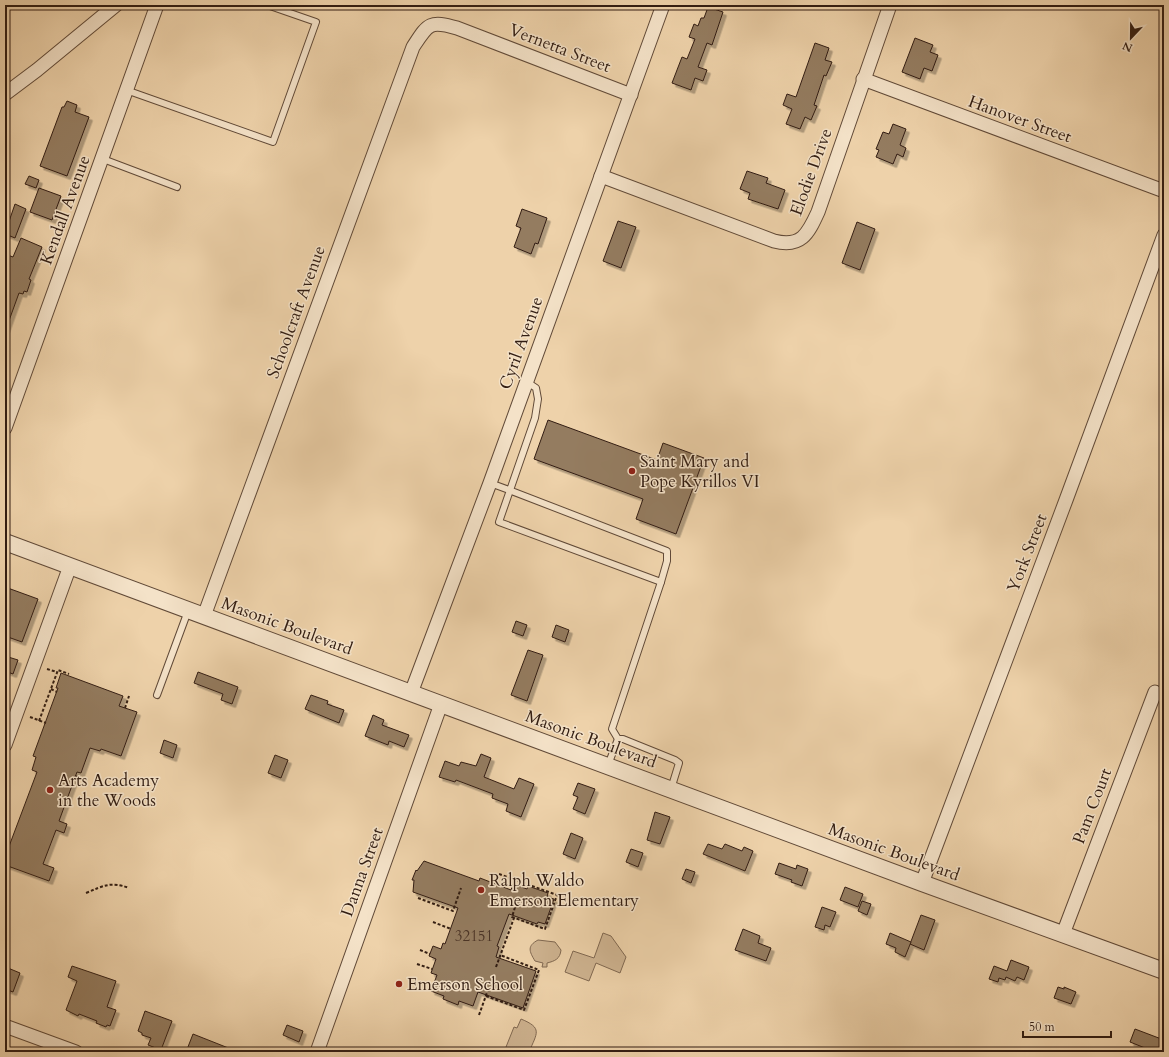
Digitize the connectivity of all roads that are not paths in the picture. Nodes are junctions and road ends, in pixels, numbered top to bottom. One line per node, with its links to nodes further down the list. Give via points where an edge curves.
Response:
1 (116, 5): 9 (street)
2 (157, 5): 8 (street, Kendall Avenue)
3 (267, 5): 8 (lane, via 316,22 273,142)
4 (663, 5): 10 (street, Cyril Avenue)
5 (890, 5): 7 (street, Elodie Drive)
6 (430, 25): 10 (street, Vernetta Street, via 438,23 457,28); 24 (street, Schoolcraft Avenue, via 413,47)
7 (863, 79): 12 (street, Elodie Drive, via 818,212 805,236 796,241 774,241); 14 (street, Hanover Street)
8 (126, 90): 11 (street, Kendall Avenue)
9 (5, 94)
10 (631, 95): 12 (street, Cyril Avenue)
11 (102, 159): 13 (lane); 17 (street, Kendall Avenue)
12 (601, 176): 16 (street, Cyril Avenue)
13 (177, 187)
14 (1164, 191)
15 (1164, 235): 34 (street, York Street)
16 (527, 382): 18 (street, Cyril Avenue); 19 (lane, via 536,388 538,399 535,418)
17 (5, 428)
18 (490, 483): 19 (lane); 26 (street, Cyril Avenue)
19 (509, 490): 22 (lane, via 667,550 668,561); 22 (lane, via 499,522)
20 (5, 542): 21 (street, Masonic Boulevard)
21 (70, 566): 23 (street, Masonic Boulevard); 29 (street)
22 (661, 582): 30 (lane, via 612,729)
23 (188, 610): 24 (street, Masonic Boulevard); 27 (lane)
24 (204, 616): 26 (street, Masonic Boulevard)
25 (1155, 692): 35 (street, Pam Court)
26 (411, 693): 28 (street, Masonic Boulevard)
27 (157, 695)
28 (441, 704): 32 (street, Masonic Boulevard); 39 (street, Danna Street)
29 (7, 731): 31 (street)
30 (618, 739): 32 (lane); 33 (lane, via 679,763)
31 (5, 745)
32 (608, 766): 33 (street, Masonic Boulevard)
33 (671, 789): 34 (street, Masonic Boulevard)
34 (922, 883): 35 (street, Masonic Boulevard)
35 (1063, 934): 36 (street, Masonic Boulevard)
36 (1164, 971)
37 (5, 1026): 38 (street)
38 (76, 1052)
39 (316, 1052)

